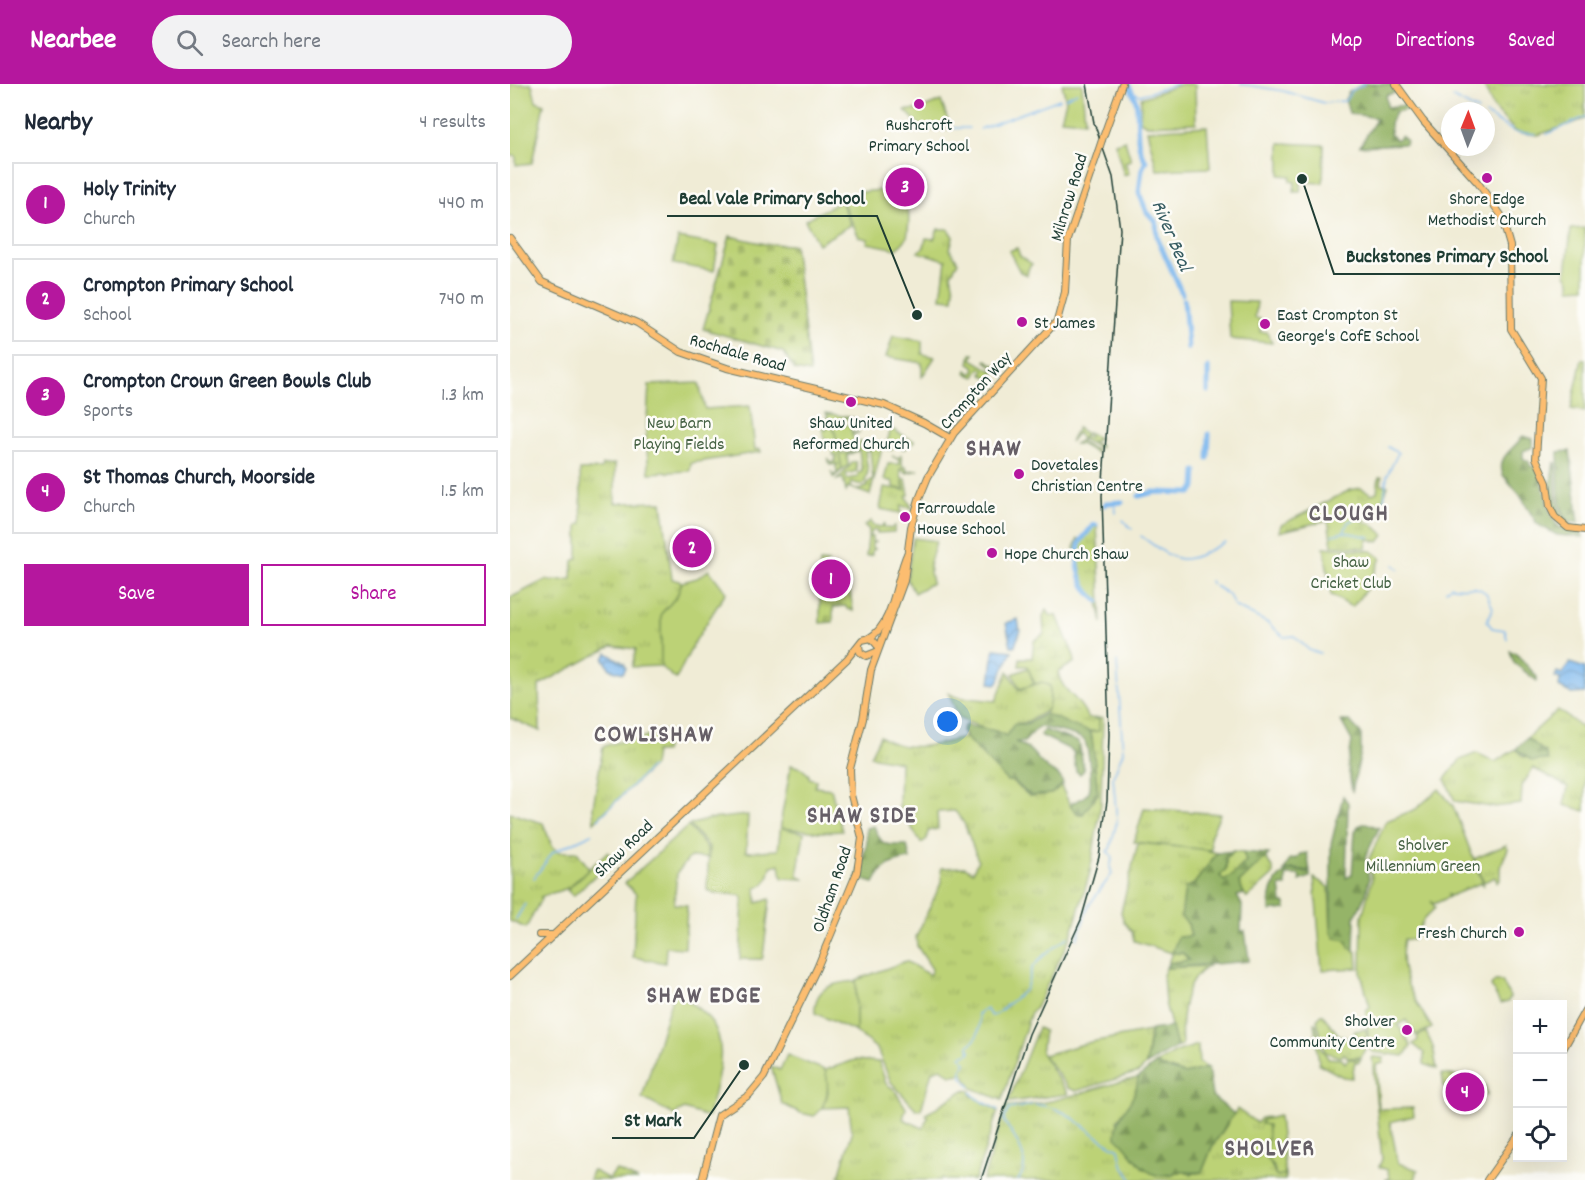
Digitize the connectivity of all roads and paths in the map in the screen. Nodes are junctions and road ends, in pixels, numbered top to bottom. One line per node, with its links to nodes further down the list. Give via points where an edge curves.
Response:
1 (1122, 84): 4 (main road, Milnrow Road, bridge, via 1068,240 1065,292)
2 (1396, 84): 6 (main road, via 1501,215 1510,246 1511,329 1540,378 1536,458 1555,517 1568,528)
3 (510, 238): 5 (main road, Rochdale Road, via 542,282 630,319 681,352 884,405)
4 (1057, 321): 5 (main road, Crompton Way)
5 (950, 438): 7 (main road, Crompton Way, via 919,499)
6 (1585, 530)
7 (908, 554): 8 (main road, Crompton Way, via 885,619 878,632); 10 (main road, Crompton Way, via 904,581)
8 (869, 638): 9 (main road); 10 (main road, via 875,640)
9 (859, 645): 11 (main road); 12 (main road, Shaw Road)
10 (877, 649): 11 (main road, via 873,656); 13 (main road, Oldham Road)
11 (865, 656): 12 (main road, via 855,654); 13 (main road, Oldham Road)
12 (847, 659): 14 (main road, Shaw Road)
13 (871, 670): 20 (main road, Oldham Road, via 849,775 862,838 861,855 842,911 764,1077 752,1092 719,1115)
14 (555, 934): 15 (main road); 16 (main road, Shaw Road)
15 (539, 935)
16 (510, 976)
17 (1585, 1010): 18 (main road)
18 (1567, 1044)
19 (1513, 1143): 21 (main road)
20 (702, 1180)
21 (1487, 1180)

